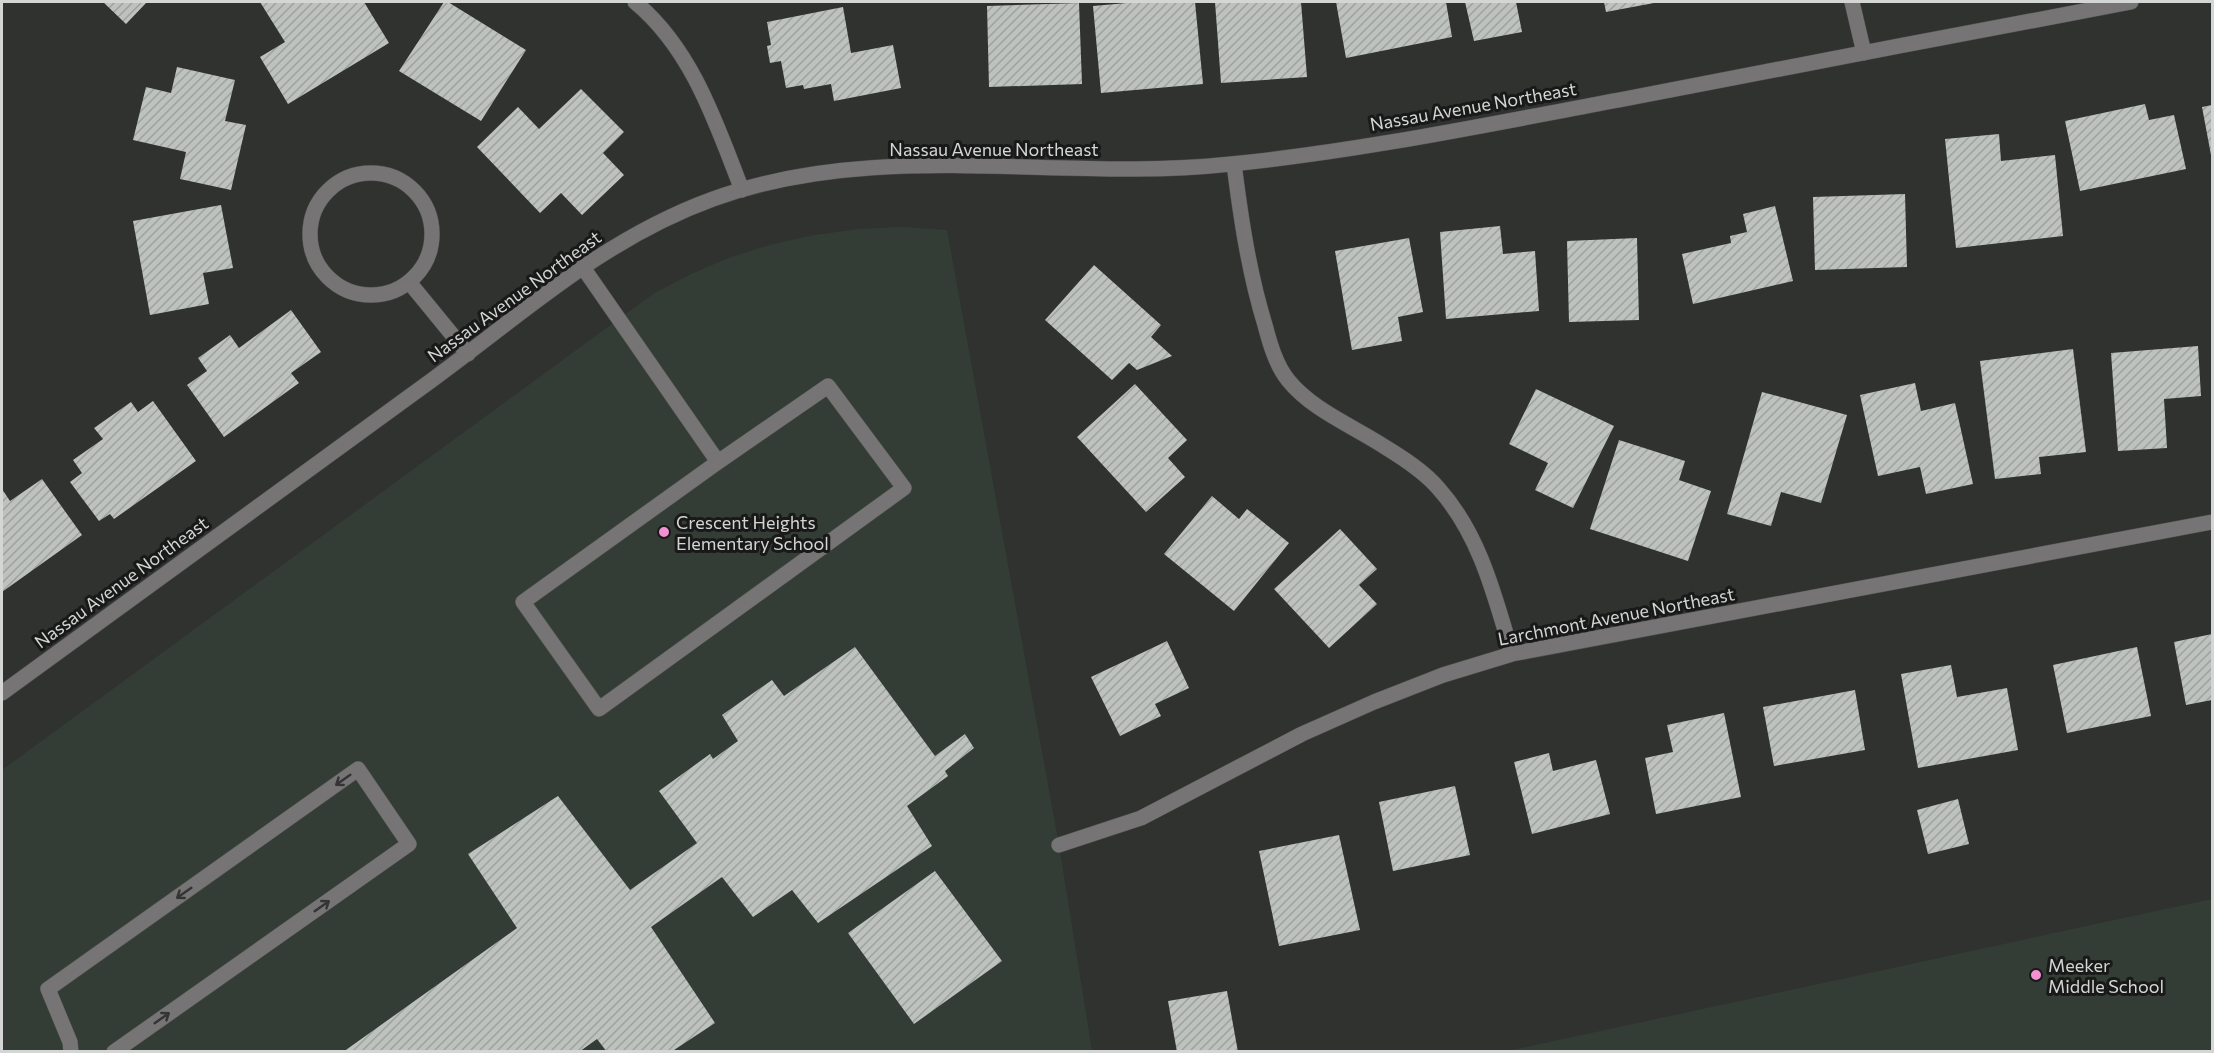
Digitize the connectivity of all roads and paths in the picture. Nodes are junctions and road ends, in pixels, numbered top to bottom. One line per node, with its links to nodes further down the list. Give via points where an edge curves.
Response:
1 (635, 2): 6 (street, via 653,16 686,64 709,105)
2 (1852, 2): 4 (street)
3 (2131, 2): 4 (street, Nassau Avenue Northeast)
4 (1864, 53): 5 (street, Nassau Avenue Northeast, via 1473,128)
5 (1234, 164): 6 (street, Nassau Avenue Northeast, via 1122,169 936,165 864,168); 12 (street, via 1246,254 1258,304 1286,378 1299,393 1386,447 1438,488 1457,513 1488,573)
6 (742, 190): 7 (street, Nassau Avenue Northeast, via 640,231)
7 (582, 266): 9 (street, Nassau Avenue Northeast); 10 (street)
8 (409, 282): 8 (street, via 430,250 432,231 419,195 405,182 387,174 368,172 349,176 332,186 319,200 311,218 309,237 313,256 323,273 355,293 374,295); 9 (street)
9 (468, 354): 13 (street, Nassau Avenue Northeast)
10 (718, 462): 10 (street, via 524,602 599,709 904,488 828,386)
11 (2212, 522): 12 (street, Larchmont Avenue Northeast)
12 (1512, 654): 14 (street, Larchmont Avenue Northeast, via 1374,702 1302,734 1141,818)
13 (2, 693)
14 (1059, 845)
15 (71, 1052): 16 (street, one-way to 15, via 409,844 358,769 48,989)
16 (114, 1052)

